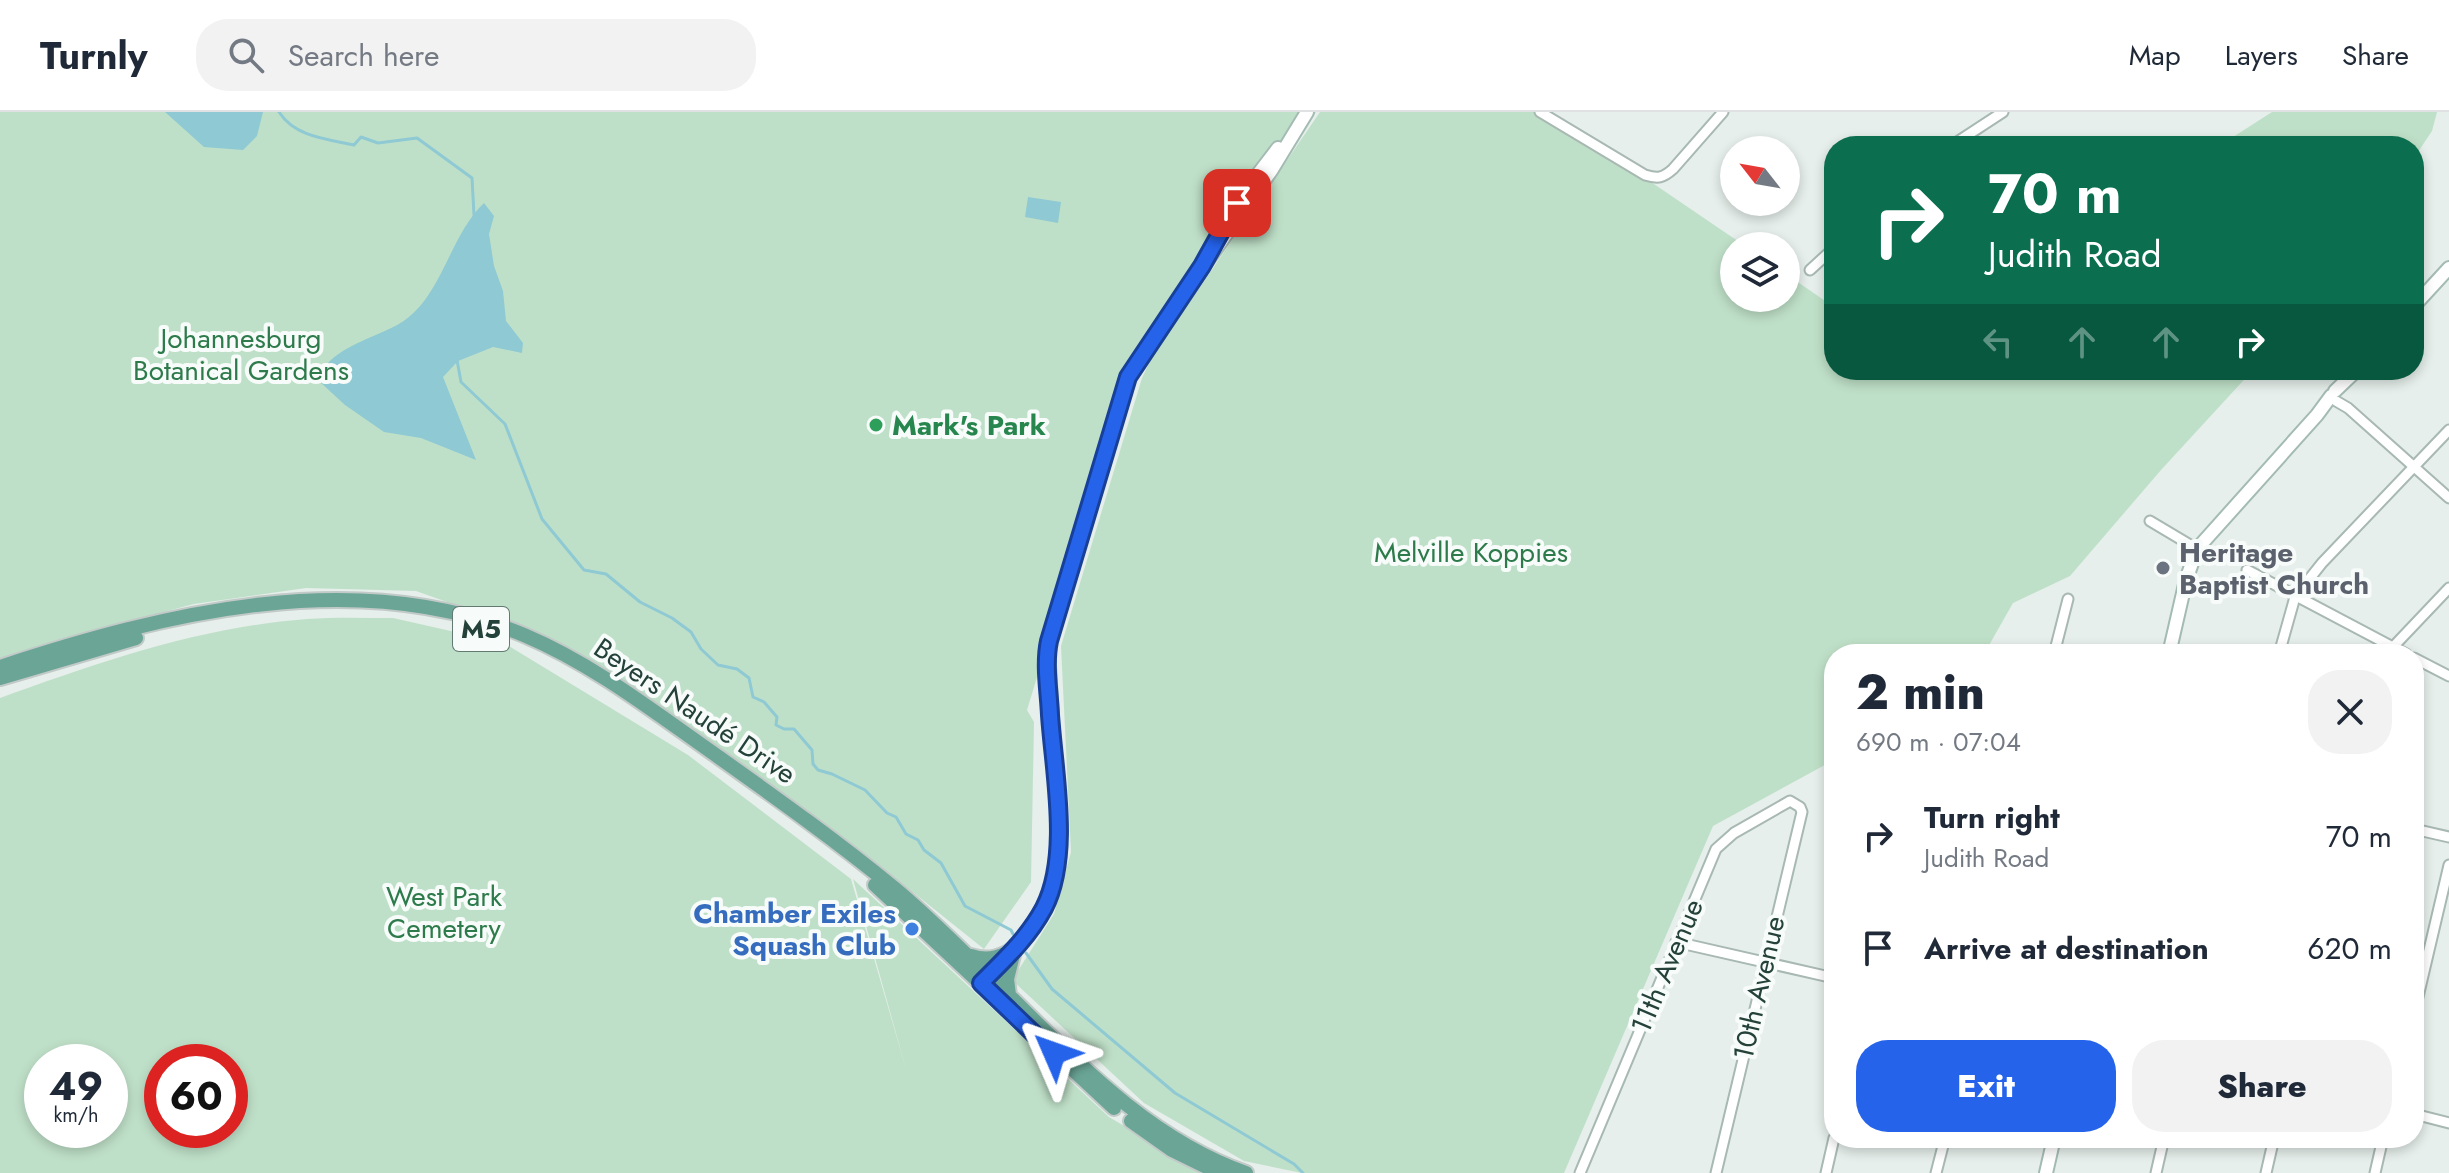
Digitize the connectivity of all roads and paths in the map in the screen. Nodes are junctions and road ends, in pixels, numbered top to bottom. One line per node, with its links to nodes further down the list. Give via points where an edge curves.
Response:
1 (1307, 112): 35 (street, via 1241,197 1128,377 1049,641 1057,859 1044,909)
2 (1540, 112): 3 (street, via 1658,178 1673,169)
3 (1723, 112)
4 (2003, 112): 5 (street)
5 (1966, 136)
6 (1824, 257): 8 (street)
7 (2449, 268): 9 (street)
8 (1810, 270)
9 (2424, 295)
10 (2350, 380): 11 (street)
11 (2336, 397): 13 (street); 16 (street)
12 (2449, 430): 13 (street)
13 (2414, 468): 14 (street); 19 (street)
14 (2449, 498)
15 (2150, 521): 16 (street)
16 (2197, 549): 22 (street)
17 (2247, 570): 19 (street)
18 (2449, 588): 25 (street)
19 (2295, 597): 23 (street); 24 (street)
20 (2068, 599): 21 (street)
21 (2057, 644)
22 (2171, 644)
23 (2282, 644)
24 (2379, 644)
25 (2398, 644)
26 (2424, 663): 28 (street)
27 (0, 667): 36 (main road, Beyers Naudé Drive / M5, via 105,636 263,605 375,602 477,619 540,642 623,691 854,856)
28 (2449, 676)
29 (0, 678): 40 (main road, Beyers Naudé Drive / M5, via 142,637 274,612 366,609 491,632 578,673 746,788 864,875)
30 (1798, 803): 34 (street, 11th Avenue, via 1790,801 1723,840); 37 (street, 10th Avenue, via 1802,812)
31 (2424, 831): 32 (street)
32 (2449, 837)
33 (2449, 865): 38 (street)
34 (1676, 942): 37 (street); 52 (street, 11th Avenue)
35 (1016, 949): 36 (main road, via 990,959); 40 (street); 41 (main road, via 1007,974)
36 (967, 955): 40 (main road, Beyers Naudé Drive / M5)
37 (1765, 962): 39 (street); 53 (street, 10th Avenue)
38 (2424, 971)
39 (1824, 976)
40 (985, 980): 41 (main road, Beyers Naudé Drive / M5); 50 (main road, Beyers Naudé Drive / M5, via 1115,1109 1172,1150)
41 (1009, 995): 51 (main road, Beyers Naudé Drive / M5, via 1136,1113 1196,1152)
42 (2424, 1117): 43 (street)
43 (2449, 1123)
44 (1832, 1148): 54 (street)
45 (1942, 1148): 55 (street)
46 (2052, 1148): 56 (street)
47 (2162, 1148): 57 (street)
48 (2272, 1148): 58 (street)
49 (2381, 1148): 59 (street)
50 (1219, 1173)
51 (1246, 1173)
52 (1580, 1173)
53 (1716, 1173)
54 (1826, 1173)
55 (1936, 1173)
56 (2046, 1173)
57 (2156, 1173)
58 (2266, 1173)
59 (2375, 1173)

